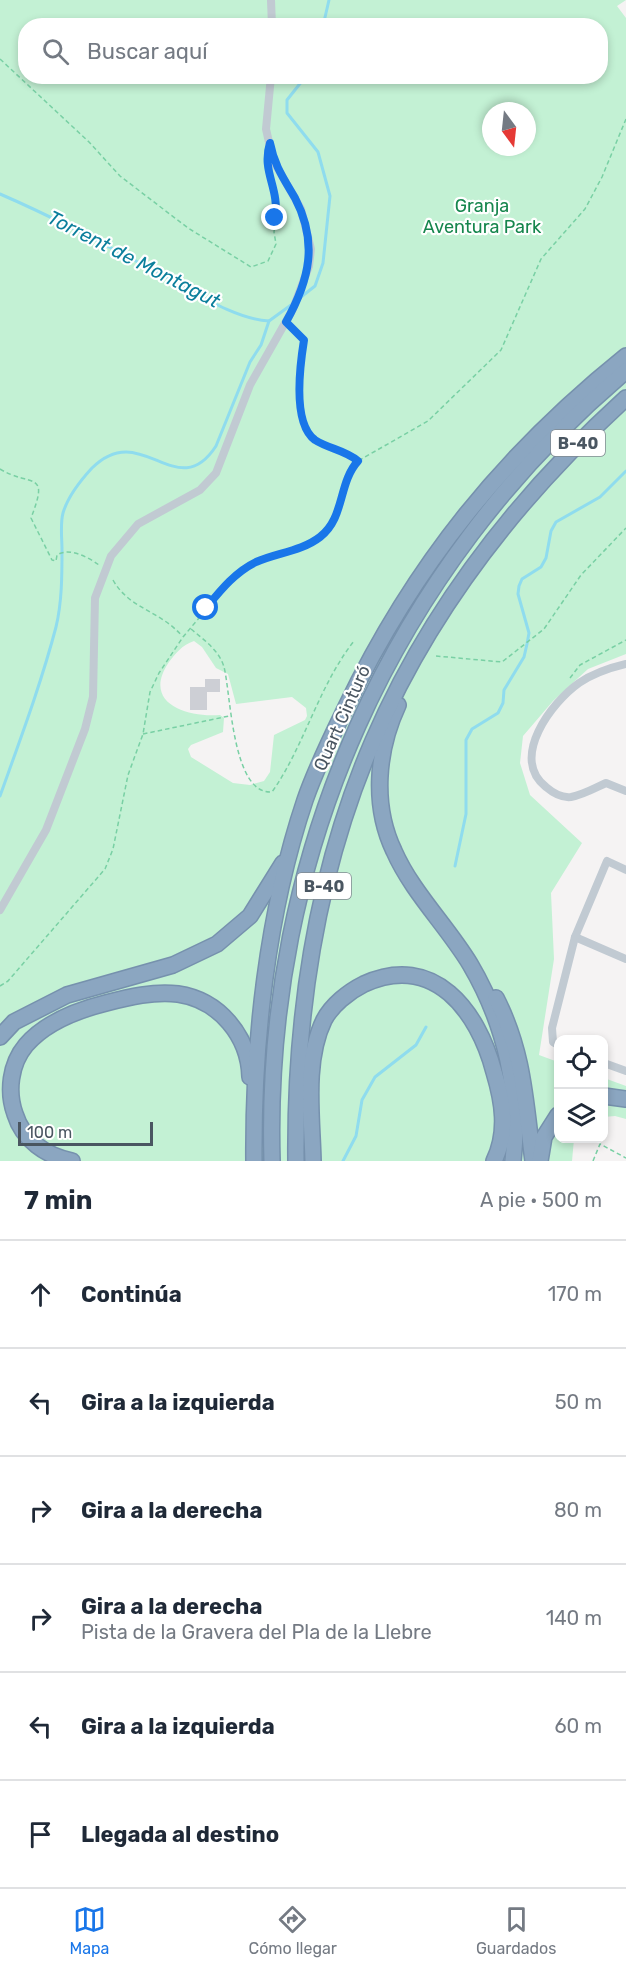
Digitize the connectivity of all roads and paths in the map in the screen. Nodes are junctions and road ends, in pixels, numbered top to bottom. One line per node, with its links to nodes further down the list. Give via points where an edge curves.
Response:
1 (271, 0): 2 (street)
2 (272, 18)
3 (0, 59): 4 (path)
4 (18, 74)
5 (29, 84): 8 (path, via 120,176 188,228 251,267 268,261 276,244 278,202)
6 (270, 84): 9 (street, via 266,129 273,160 301,209 311,249 306,275)
7 (626, 119): 13 (path, via 585,209 541,260 501,350 428,421)
8 (266, 164)
9 (286, 322): 13 (path, via 304,340 300,390 304,426 313,438); 16 (street, via 250,385 216,473 200,490 138,524 121,541)
10 (626, 356): 28 (highway, via 531,439 451,530 366,666 325,750)
11 (626, 371): 48 (highway, Quart Cinturó / B-40, via 535,458 478,525 403,637 367,705 323,810 288,938 274,1053)
12 (626, 398): 18 (highway, Quart Cinturó / B-40, via 559,461 506,522)
13 (358, 461): 17 (path, via 346,476 336,518 321,537 254,563 220,590)
14 (0, 469): 16 (path, via 32,480 38,488 40,495 31,518 52,561 65,552 90,559)
15 (626, 528): 22 (path, via 581,575 543,629 502,662)
16 (105, 569): 19 (path, via 130,602 164,618); 30 (street, via 95,598 93,697 85,729 46,830)
17 (191, 628): 19 (path); 25 (path, via 212,646 224,666)
18 (430, 631): 33 (highway, via 393,715 384,746 379,782 381,807 393,850); 49 (highway, Quart Cinturó / B-40, via 385,709 364,760 320,900 297,1058)
19 (183, 637): 26 (path, via 154,682)
20 (626, 640): 24 (path, via 580,665 567,682)
21 (354, 641): 25 (path, via 327,681 289,766 272,792 264,793 255,787 245,772)
22 (436, 656)
23 (626, 664): 24 (street)
24 (578, 684): 27 (street, via 542,726 532,748 534,771 542,783 560,796 570,797 606,783)
25 (230, 716): 26 (path)
26 (143, 734): 34 (path, via 128,775 113,849 105,869)
27 (626, 791)
28 (291, 847): 35 (highway, via 259,905 217,944 173,965 67,995); 43 (highway, via 261,1011)
29 (626, 870): 31 (street, via 607,861)
30 (0, 910)
31 (575, 937): 32 (street); 37 (street, via 552,1028)
32 (626, 959)
33 (470, 964): 52 (highway, via 489,1002 510,1067 516,1116); 53 (highway, via 485,979 514,1037 523,1072)
34 (0, 986)
35 (31, 1015): 36 (highway, via 14,1023); 38 (highway)
36 (0, 1037)
37 (554, 1043)
38 (0, 1049)
39 (608, 1065): 40 (street)
40 (626, 1071)
41 (608, 1097): 42 (highway)
42 (626, 1099)
43 (253, 1120): 46 (highway, via 246,1054 225,1018 214,1008 177,994 139,995 97,1005 53,1023 25,1046 15,1064 11,1104 22,1129 48,1154); 47 (highway)
44 (554, 1121): 54 (highway, via 544,1137)
45 (626, 1158): 55 (path, via 600,1144)
46 (72, 1161)
47 (254, 1161)
48 (272, 1161)
49 (296, 1161)
50 (313, 1161): 51 (highway, via 313,1071 324,1020 354,989 373,980 400,975 430,981 454,996 479,1032 491,1059 503,1111 502,1140)
51 (494, 1161)
52 (513, 1161)
53 (533, 1161)
54 (540, 1161)
55 (593, 1161)

